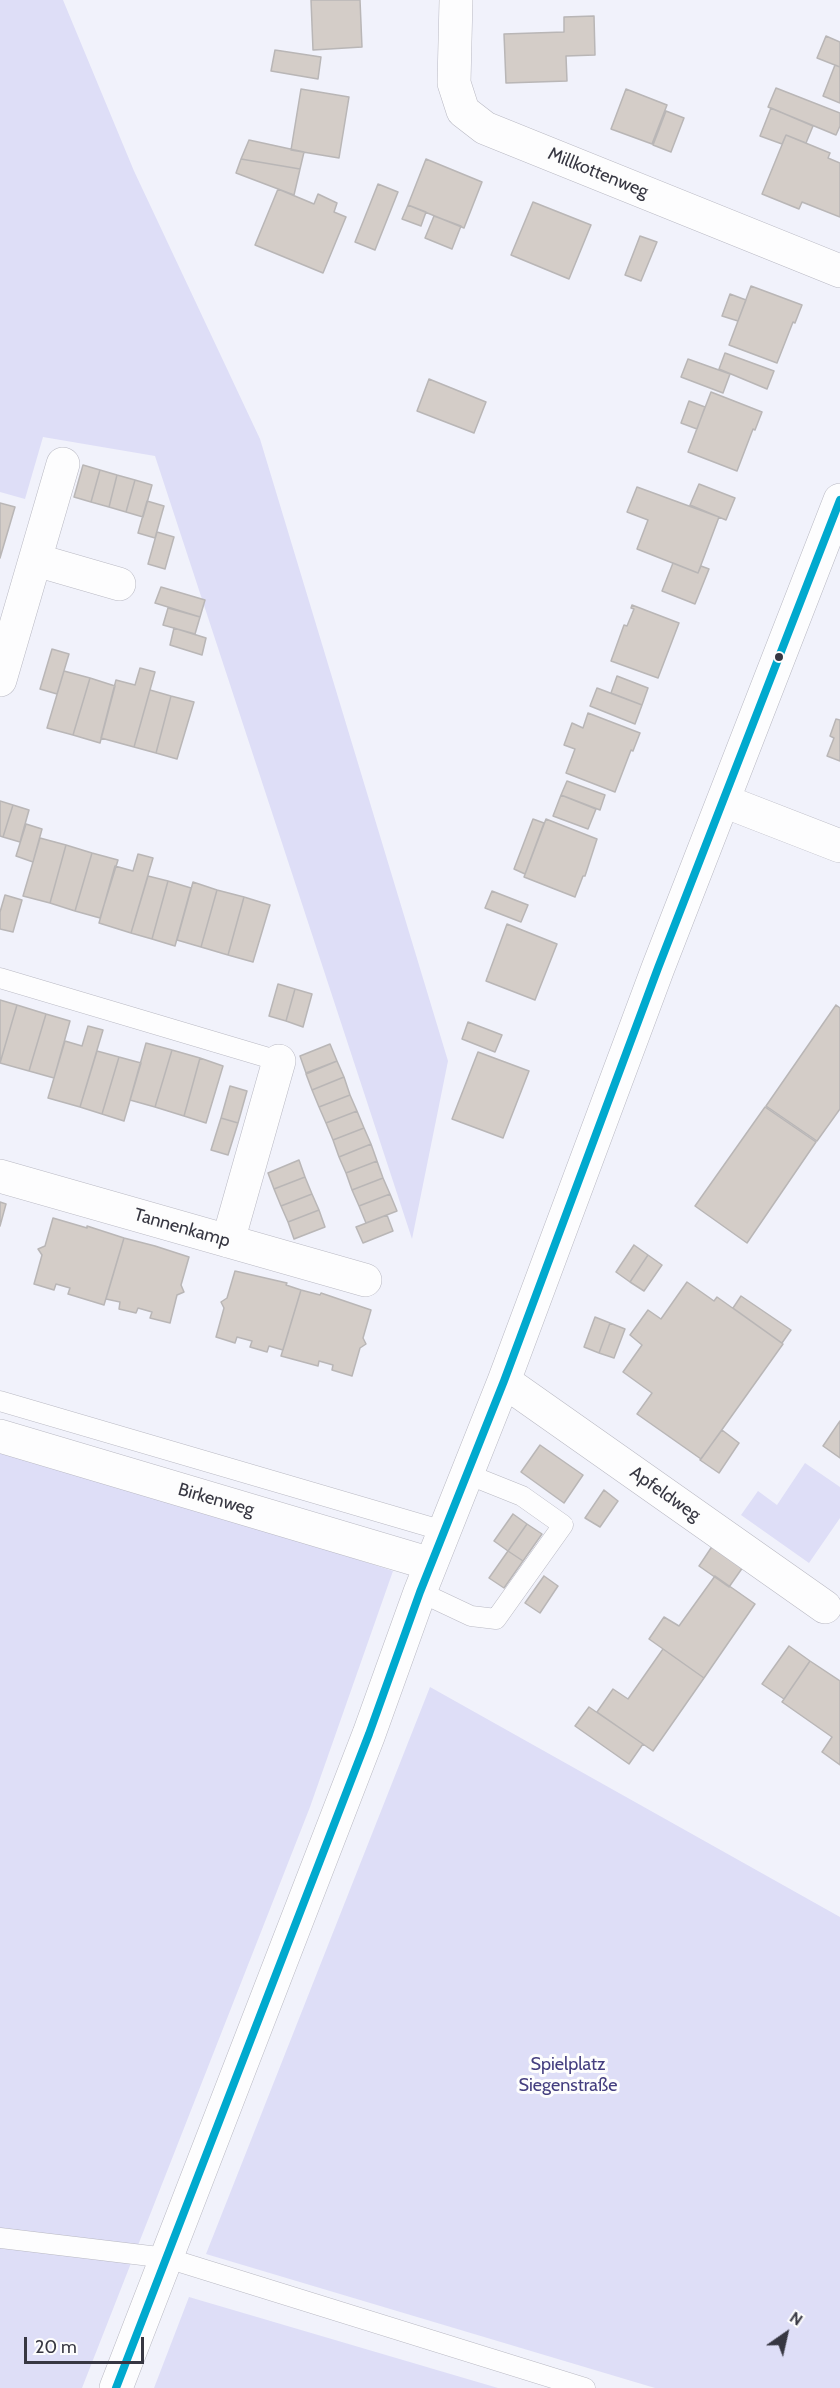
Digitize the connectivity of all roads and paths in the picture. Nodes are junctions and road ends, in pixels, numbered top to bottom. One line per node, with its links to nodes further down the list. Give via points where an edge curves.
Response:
1 (456, 0): 2 (street, Millkottenweg, via 454,83 463,111 485,128)
2 (840, 271)
3 (63, 464): 5 (street)
4 (840, 500): 8 (street)
5 (36, 560): 6 (street); 7 (street)
6 (120, 584)
7 (0, 680)
8 (724, 801): 9 (street); 15 (street)
9 (840, 846)
10 (0, 978): 11 (lane)
11 (279, 1061): 13 (street)
12 (0, 1176): 13 (street, Tannenkamp)
13 (228, 1241): 14 (street, Tannenkamp)
14 (365, 1280)
15 (504, 1381): 18 (street); 21 (street, Apfeldweg)
16 (0, 1401): 19 (lane)
17 (0, 1436): 20 (street, Birkenweg)
18 (467, 1474): 19 (street); 20 (lane, via 522,1496 563,1525 496,1619 471,1616)
19 (444, 1531): 20 (street)
20 (426, 1578): 23 (street)
21 (825, 1607)
22 (0, 2238): 23 (lane)
23 (167, 2258): 24 (street); 25 (lane)
24 (116, 2388)
25 (585, 2388)

